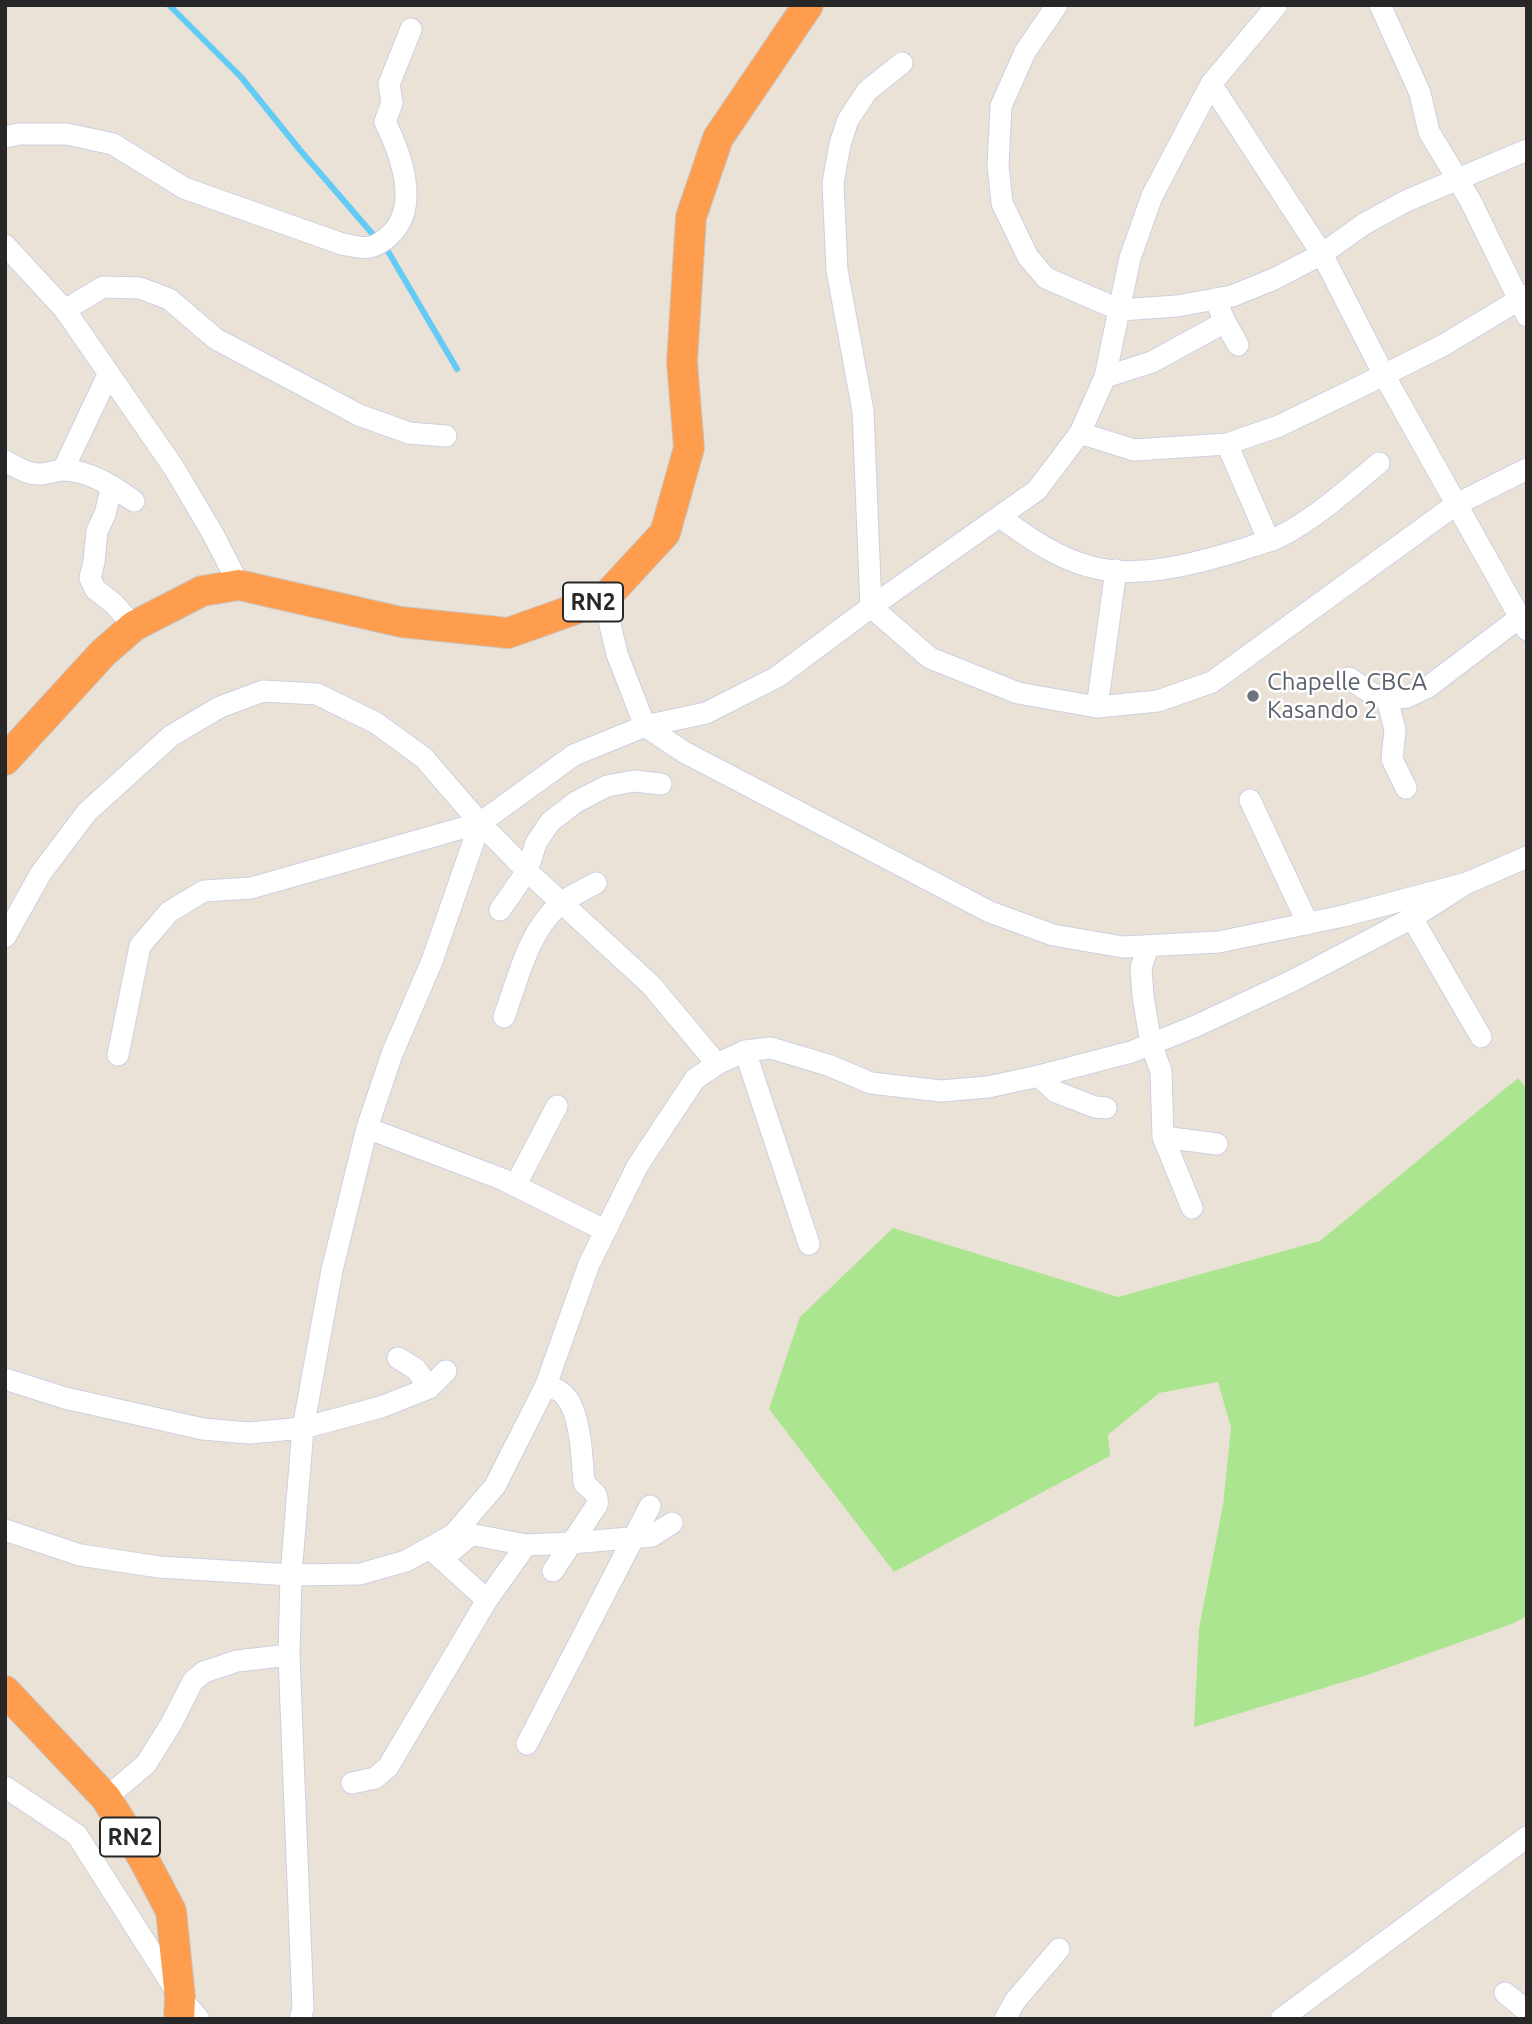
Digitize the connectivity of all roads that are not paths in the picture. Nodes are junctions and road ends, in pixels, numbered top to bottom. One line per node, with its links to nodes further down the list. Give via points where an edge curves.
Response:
1 (808, 5): 36 (highway, RN2, via 718,138 691,217 682,362 689,448 665,533)
2 (1057, 5): 16 (street, via 1025,52 1001,106 998,165 1002,203 1028,257 1046,278)
3 (1277, 5): 7 (street)
4 (1380, 5): 10 (street, via 1420,93 1429,132)
5 (411, 29): 8 (street, via 389,84 392,103 385,122 406,183 405,200 398,227 378,243 342,244 184,188 113,144 67,134)
6 (902, 63): 37 (street, via 867,92 848,120 833,183 837,270 863,411)
7 (1211, 84): 12 (street); 16 (street, via 1152,196 1130,258)
8 (5, 137)
9 (1527, 150): 10 (street)
10 (1458, 179): 12 (street, via 1364,224); 14 (street)
11 (5, 245): 15 (street)
12 (1322, 254): 13 (street, via 1274,279); 20 (street)
13 (1215, 299): 16 (street); 17 (street)
14 (1524, 303): 20 (street)
15 (65, 310): 19 (street); 23 (street, via 103,287 140,288 169,299 216,339 359,415 409,433)
16 (1120, 310): 21 (street)
17 (1225, 322): 18 (street); 21 (street, via 1152,362)
18 (1238, 345)
19 (109, 373): 28 (street); 35 (street, via 174,467)
20 (1384, 375): 24 (street, via 1279,426); 31 (street)
21 (1105, 377): 22 (street)
22 (1080, 433): 24 (street, via 1134,450); 32 (street, via 1037,490)
23 (446, 436)
24 (1227, 444): 33 (street)
25 (5, 461): 28 (street, via 30,474)
26 (1379, 463): 33 (street, via 1334,502)
27 (1527, 469): 31 (street)
28 (64, 470): 29 (street)
29 (112, 486): 30 (street); 39 (street, via 97,531 90,578 95,589)
30 (134, 501)
31 (1455, 505): 38 (street); 42 (street, via 1212,682 1158,701)
32 (1000, 517): 34 (street, via 1052,553 1090,567); 37 (street)
33 (1269, 541): 34 (street, via 1182,566)
34 (1116, 570): 42 (street)
35 (239, 585): 36 (highway, RN2, via 401,622 508,634); 39 (highway, RN2, via 202,591)
36 (604, 599): 43 (street, via 617,654)
37 (872, 607): 42 (street, via 930,657 1018,693); 43 (street, via 777,677 706,713)
38 (1523, 624): 41 (street, via 1428,687 1407,697)
39 (134, 626): 44 (highway, RN2, via 103,653)
40 (1349, 678): 41 (street)
41 (1387, 698): 46 (street, via 1395,730 1392,759)
42 (1097, 707)
43 (645, 726): 48 (street, via 574,755); 58 (street, via 684,752 990,912 1053,935)
44 (5, 760)
45 (661, 784): 50 (street, via 634,781 607,786 576,802 550,822 536,843)
46 (1406, 788)
47 (1250, 800): 56 (street)
48 (480, 823): 50 (street); 57 (street, via 424,758 376,723 317,694 263,691 220,707 171,736 87,812 41,873); 63 (street, via 251,888 204,891 169,912 140,946); 68 (street)
49 (1527, 858): 52 (street)
50 (527, 871): 53 (street); 54 (street)
51 (596, 883): 53 (street)
52 (1467, 883): 55 (street); 56 (street)
53 (562, 902): 59 (street, via 532,943); 64 (street, via 651,985)
54 (500, 910)
55 (1412, 918): 60 (street); 61 (street, via 1292,981)
56 (1308, 924): 58 (street, via 1219,942)
57 (5, 937)
58 (1148, 947): 61 (street, via 1142,968)
59 (504, 1017)
60 (1481, 1037)
61 (1151, 1044): 65 (street); 69 (street, via 1161,1071)
62 (745, 1051): 64 (street); 65 (street, via 771,1048 871,1083 941,1091); 74 (street)
63 (118, 1055)
64 (717, 1063): 73 (street, via 695,1079 638,1165)
65 (1039, 1076): 67 (street, via 1056,1092)
66 (557, 1106): 71 (street)
67 (1106, 1108)
68 (367, 1128): 71 (street); 80 (street, via 332,1270)
69 (1163, 1137): 70 (street); 72 (street)
70 (1217, 1144)
71 (515, 1186): 73 (street)
72 (1192, 1208)
73 (604, 1230): 78 (street)
74 (809, 1244)
75 (398, 1358): 79 (street, via 416,1369)
76 (446, 1371): 79 (street)
77 (5, 1379): 80 (street, via 65,1398 202,1429 249,1433)
78 (546, 1385): 85 (street, via 564,1393 573,1407 584,1483 598,1498); 87 (street, via 495,1486)
79 (429, 1388): 80 (street)
80 (303, 1429): 89 (street)
81 (650, 1506): 84 (street)
82 (672, 1523): 84 (street, via 652,1536)
83 (5, 1530): 89 (street, via 80,1555 146,1565)
84 (634, 1538): 85 (street); 93 (street)
85 (571, 1543): 86 (street); 88 (street)
86 (526, 1545): 87 (street, via 475,1535); 90 (street)
87 (435, 1554): 89 (street, via 360,1574); 90 (street)
88 (553, 1571)
89 (291, 1575): 91 (street)
90 (487, 1600): 94 (street, via 388,1767 375,1778)
91 (289, 1655): 96 (street, via 237,1661 204,1672 193,1681 146,1764); 102 (street)
92 (5, 1691): 96 (highway, RN2)
93 (527, 1744)
94 (352, 1783)
95 (5, 1787): 101 (street, via 77,1835)
96 (106, 1798): 101 (highway, RN2, via 171,1911)
97 (1527, 1838): 104 (street)
98 (1059, 1949): 103 (street)
99 (1506, 1993): 100 (street)
100 (1527, 2011)
101 (186, 2012)
102 (300, 2019)
103 (1005, 2019)
104 (1281, 2019)

